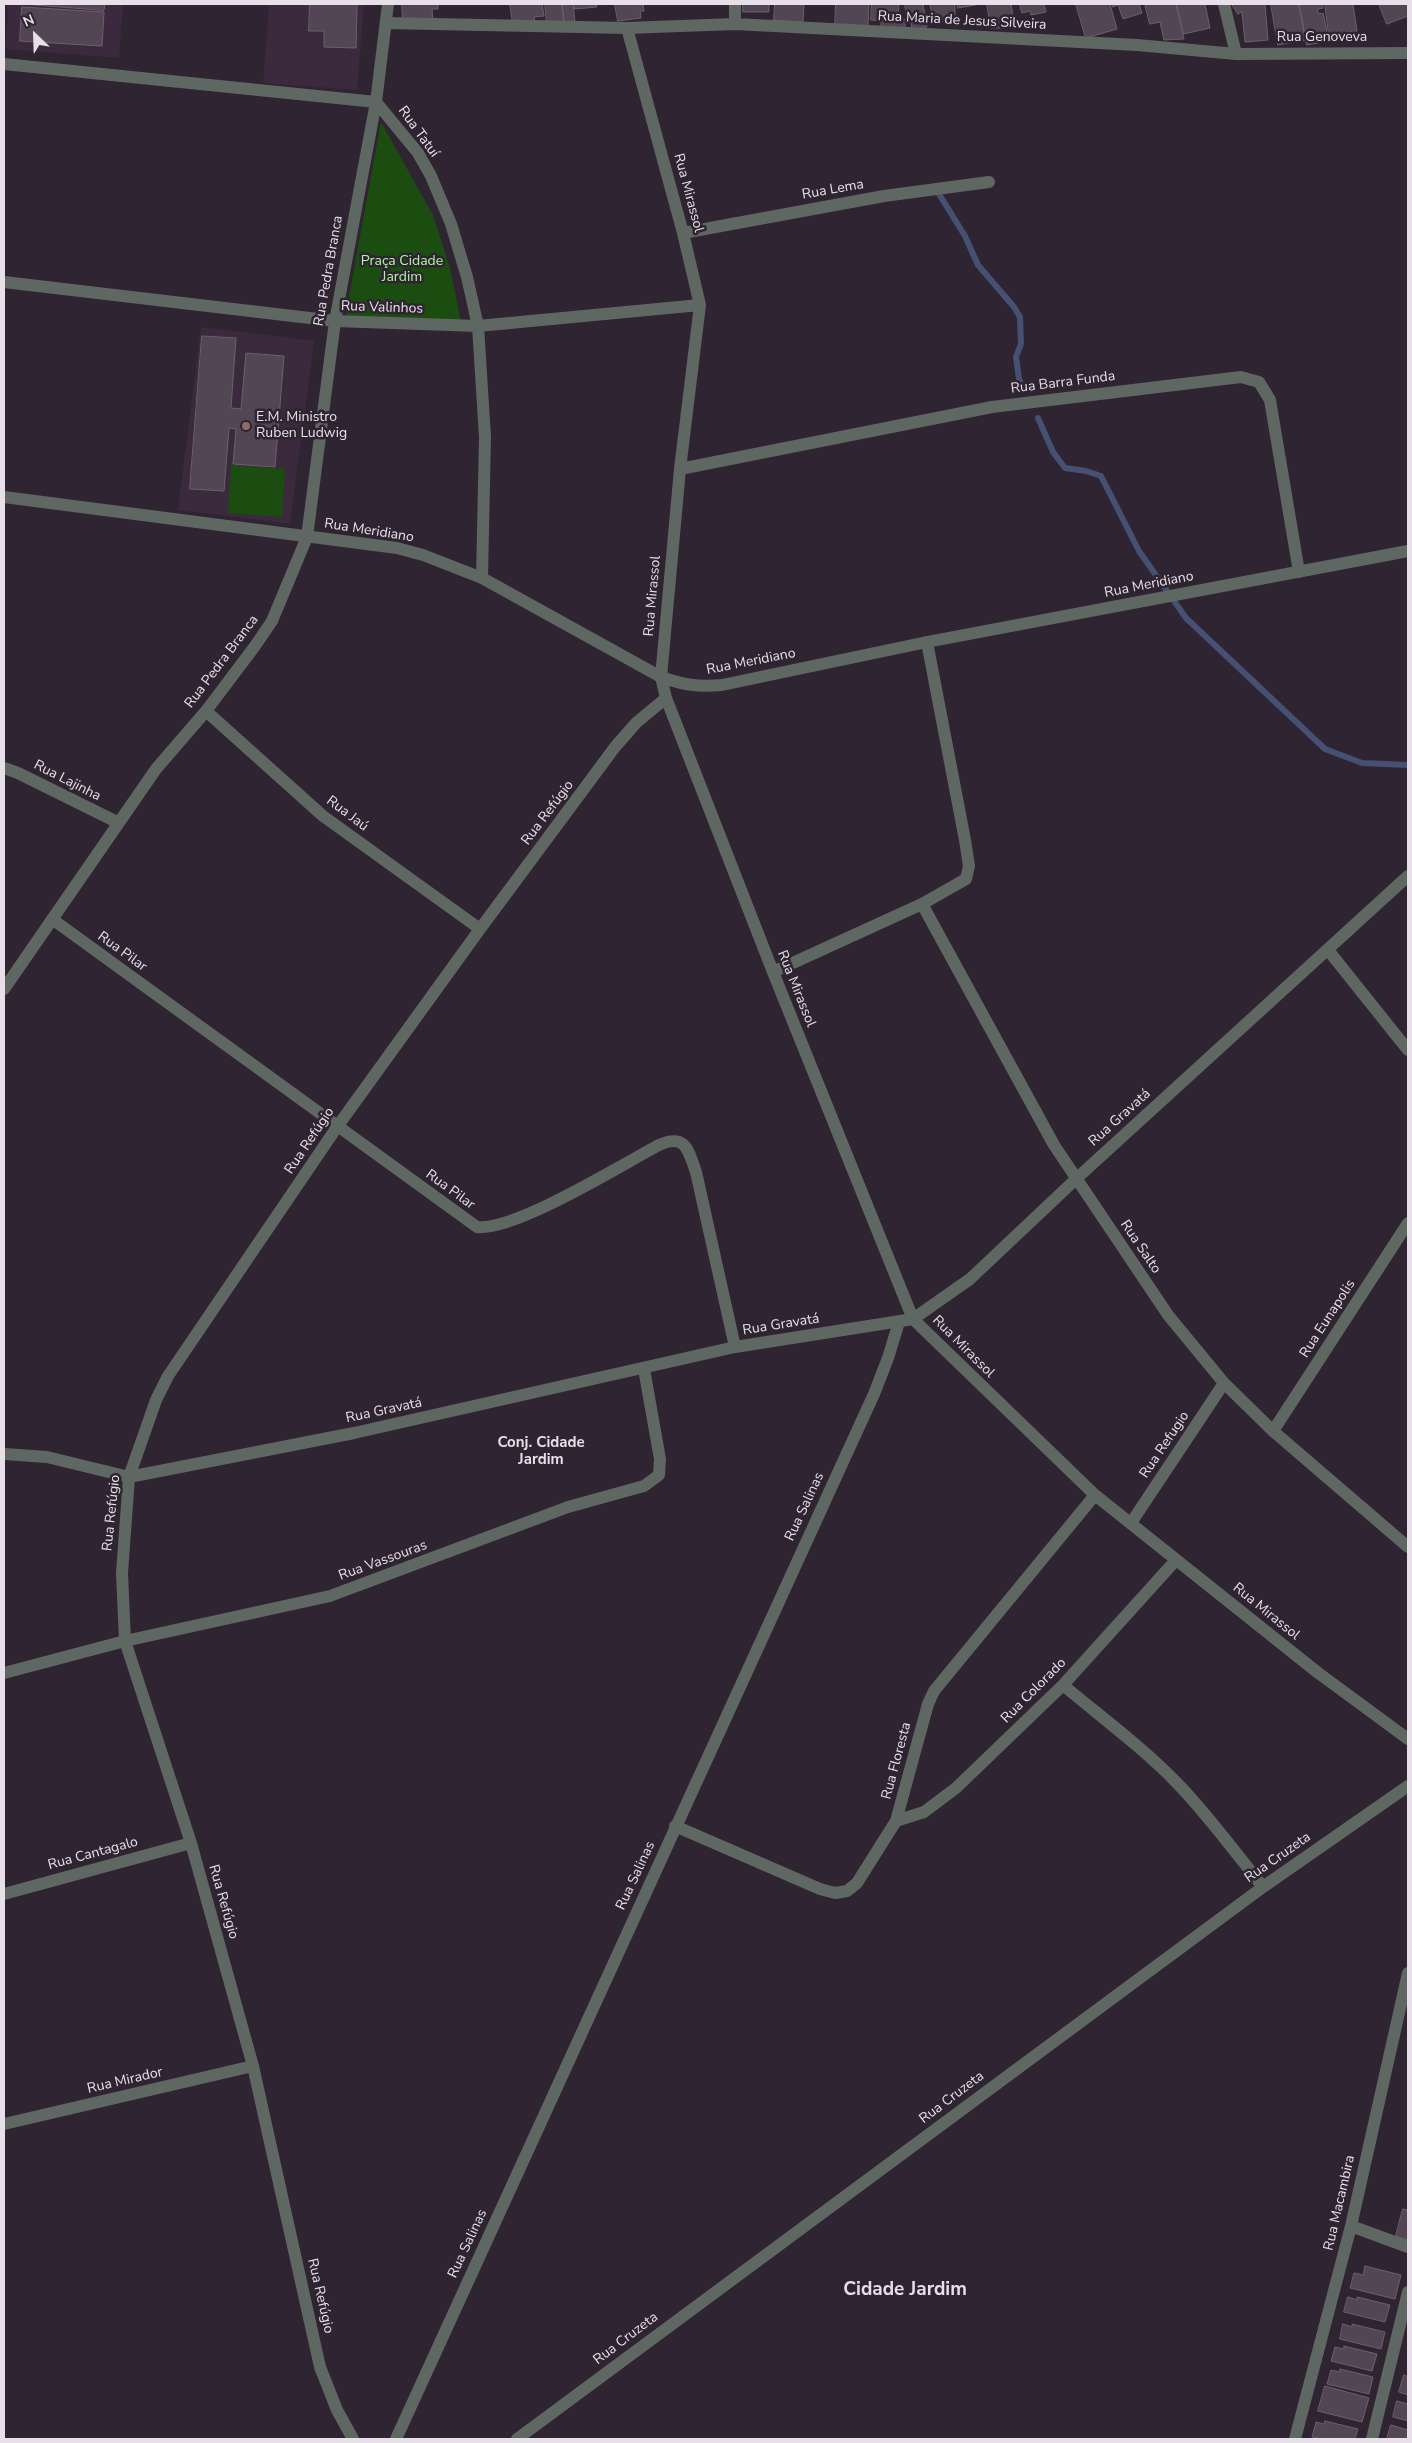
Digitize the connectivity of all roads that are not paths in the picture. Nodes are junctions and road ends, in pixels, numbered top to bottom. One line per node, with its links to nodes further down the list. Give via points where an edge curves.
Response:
1 (388, 4): 4 (street, Rua Pedra Branca)
2 (735, 4): 5 (street)
3 (1224, 4): 8 (street)
4 (386, 23): 6 (street, Rua Maria de Jesus Silveira); 10 (street, Rua Pedra Branca)
5 (735, 24): 6 (street, Rua Maria de Jesus Silveira); 8 (street, Rua Maria de Jesus Silveira)
6 (627, 28): 12 (street, Rua Mirassol)
7 (1408, 53): 8 (street, Rua Genoveva)
8 (1236, 54)
9 (4, 64): 10 (street)
10 (376, 102): 15 (street, Rua Pedra Branca); 16 (street, Rua Tatuí, via 418,153 430,176 451,224)
11 (989, 182): 12 (street, Rua Lema, via 884,196)
12 (684, 233): 14 (street, Rua Mirassol)
13 (4, 282): 15 (street, Rua Valinhos)
14 (700, 305): 16 (street, Rua Valinhos); 17 (street, Rua Mirassol)
15 (335, 321): 16 (street, Rua Valinhos); 19 (street, Rua Pedra Branca)
16 (478, 326): 22 (street, Rua Tatuí, via 484,437)
17 (680, 469): 21 (street, Rua Barra Funda, via 992,407 1241,377 1259,382 1270,400); 24 (street, Rua Mirassol)
18 (4, 497): 19 (street, Rua Meridiano)
19 (307, 537): 22 (street, Rua Meridiano, via 397,548); 26 (street, Rua Pedra Branca, via 272,621)
20 (1408, 551): 21 (street, Rua Meridiano)
21 (1299, 572): 23 (street, Rua Meridiano)
22 (482, 578): 24 (street, Rua Meridiano)
23 (928, 642): 24 (street, Rua Meridiano, via 722,685 688,686); 30 (street, via 969,866 966,879)
24 (661, 677): 25 (street, Rua Mirassol)
25 (666, 698): 32 (street, Rua Refúgio, via 649,710 615,747); 34 (street, Rua Mirassol)
26 (206, 711): 28 (street, Rua Pedra Branca, via 156,768); 32 (street, Rua Jaú, via 323,816)
27 (4, 768): 28 (street, Rua Lajinha)
28 (117, 822): 31 (street, Rua Pedra Branca)
29 (1408, 876): 33 (street, Rua Gravatá)
30 (922, 904): 34 (street); 38 (street, Rua Salto, via 1040,1120)
31 (52, 920): 35 (street, Rua Pedra Branca); 37 (street, Rua Pilar)
32 (480, 929): 37 (street, Rua Refúgio)
33 (1328, 950): 36 (street); 38 (street, Rua Gravatá)
34 (773, 972): 40 (street, Rua Mirassol)
35 (4, 989)
36 (1408, 1050)
37 (337, 1127): 42 (street, Rua Pilar, via 462,1217 476,1226 487,1228 539,1209 659,1144 678,1140 690,1155 696,1172); 47 (street, Rua Refúgio, via 168,1376 156,1400)
38 (1076, 1179): 40 (street, Rua Gravatá, via 970,1279); 44 (street, Rua Salto, via 1168,1315)
39 (1408, 1223): 45 (street, Rua Eunapolis)
40 (913, 1319): 41 (street, Rua Gravatá); 48 (street, Rua Mirassol)
41 (899, 1322): 42 (street, Rua Gravatá); 58 (street, Rua Salinas, via 874,1394)
42 (735, 1347): 43 (street, Rua Gravatá)
43 (644, 1369): 47 (street, Rua Gravatá, via 354,1433); 52 (street, Rua Vassouras, via 660,1459 659,1475 652,1482 568,1507 330,1596)
44 (1224, 1383): 45 (street, Rua Salto); 49 (street, Rua Refugio)
45 (1273, 1431): 50 (street, Rua Salto)
46 (4, 1454): 47 (street, Rua Gravatá, via 47,1457)
47 (129, 1477): 52 (street, Rua Refúgio, via 122,1573)
48 (1094, 1495): 49 (street, Rua Mirassol); 57 (street, Rua Floresta, via 934,1690)
49 (1131, 1523): 51 (street, Rua Mirassol)
50 (1408, 1547)
51 (1176, 1560): 54 (street, Rua Colorado); 55 (street, Rua Mirassol, via 1317,1672)
52 (125, 1641): 53 (street, Rua Vassouras); 59 (street, Rua Refúgio)
53 (4, 1673)
54 (1063, 1685): 57 (street, Rua Colorado, via 936,1805); 60 (street, via 1165,1771 1197,1804)
55 (1408, 1739)
56 (1408, 1786): 60 (street, Rua Cruzeta)
57 (896, 1821): 58 (street, Rua Floresta, via 857,1882 848,1891 835,1894)
58 (676, 1826): 69 (street, Rua Salinas)
59 (191, 1843): 61 (street, Rua Cantagalo); 63 (street, Rua Refúgio)
60 (1263, 1887): 70 (street, Rua Cruzeta)
61 (4, 1894)
62 (1408, 1973): 65 (street, Rua Macambira)
63 (253, 2066): 64 (street, Rua Mirador); 68 (street, Rua Refúgio, via 320,2367)
64 (4, 2124)
65 (1351, 2226): 66 (street); 71 (street, Rua Macambira)
66 (1408, 2247)
67 (1408, 2292): 72 (street)
68 (353, 2439)
69 (396, 2439)
70 (517, 2439)
71 (1295, 2439)
72 (1372, 2439)

